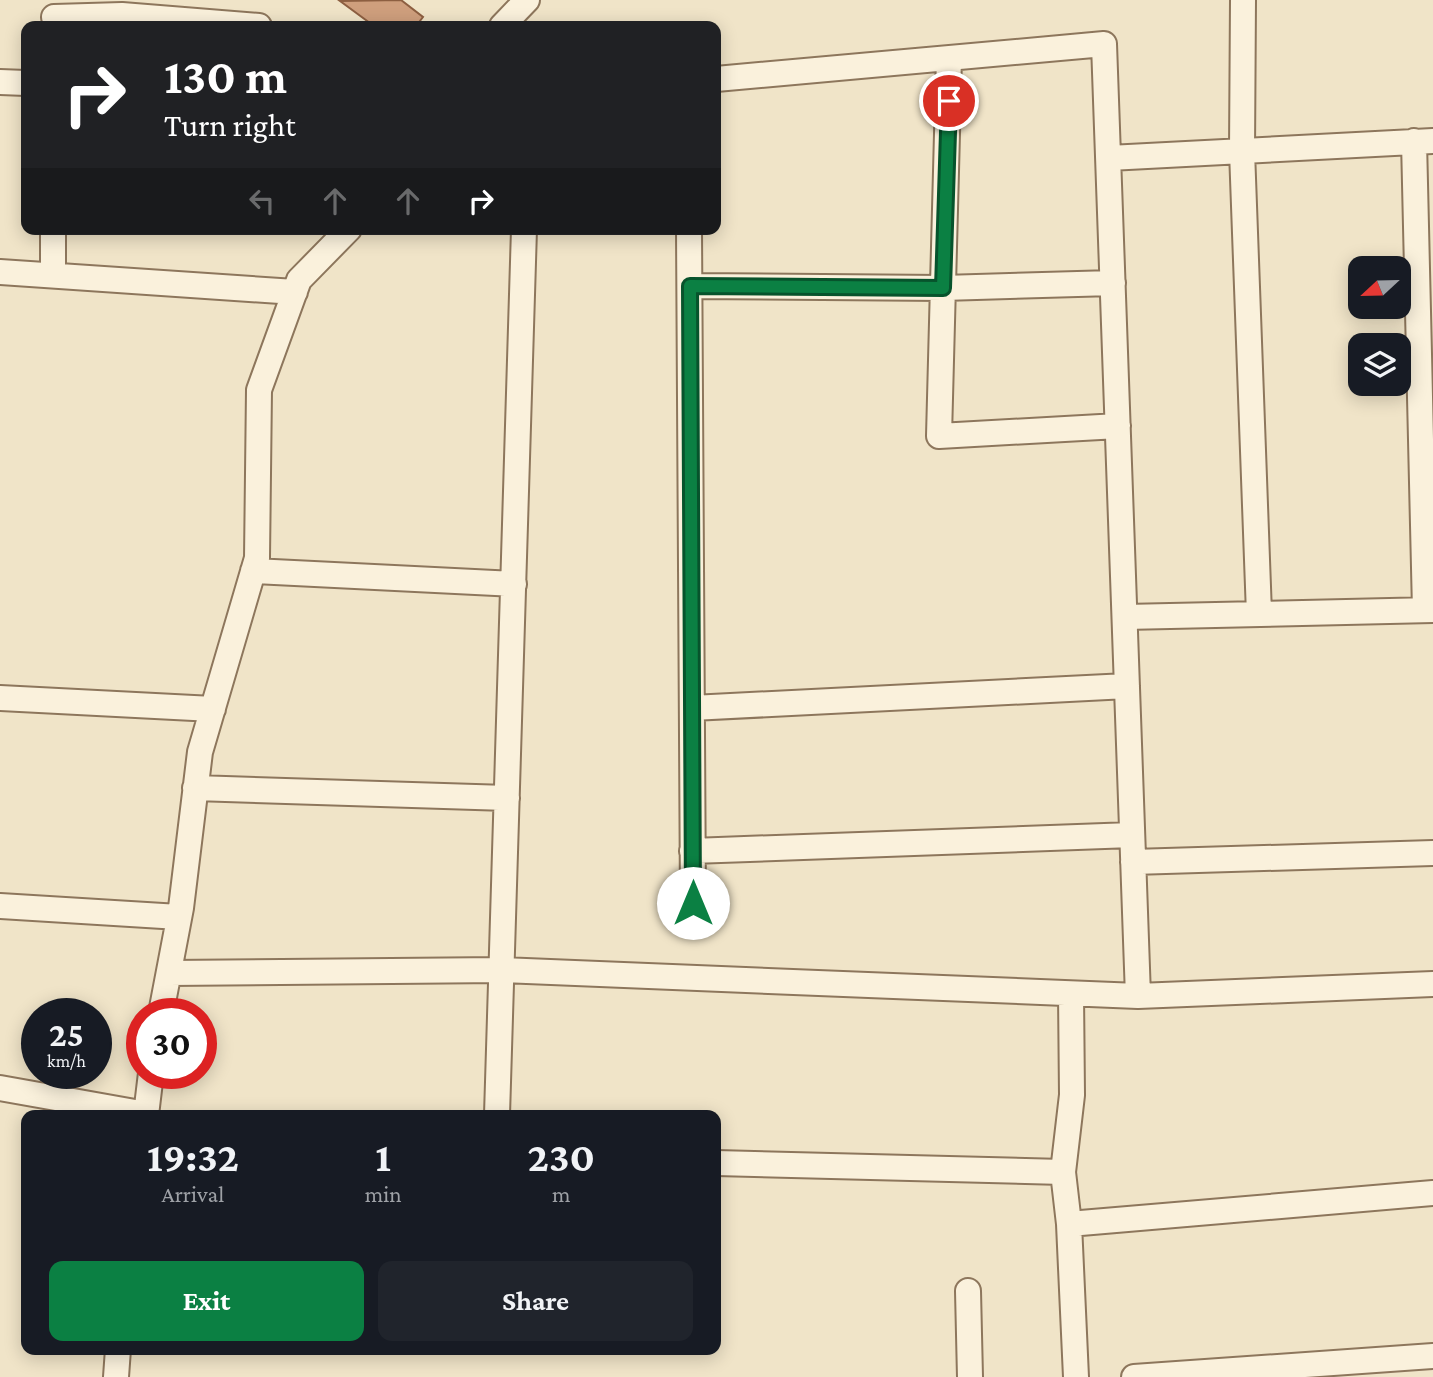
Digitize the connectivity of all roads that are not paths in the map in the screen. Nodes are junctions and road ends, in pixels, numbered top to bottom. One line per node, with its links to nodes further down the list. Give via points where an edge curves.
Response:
1 (1243, 0): 9 (street)
2 (54, 14): 3 (street)
3 (197, 21)
4 (949, 58): 5 (street); 10 (street, via 1104,44); 19 (street)
5 (721, 79)
6 (0, 82): 7 (street)
7 (21, 83)
8 (1423, 141): 9 (street); 24 (street)
9 (1242, 151): 10 (street); 25 (street)
10 (1109, 158): 17 (street)
11 (53, 235): 16 (street)
12 (343, 235): 20 (street, via 299,280)
13 (524, 235): 23 (street)
14 (690, 235): 18 (street)
15 (0, 272): 16 (street)
16 (53, 274): 20 (street)
17 (1113, 283): 19 (street); 21 (street)
18 (690, 286): 19 (street); 29 (street)
19 (943, 288): 21 (street, via 939,436)
20 (295, 292): 22 (street, via 259,390 257,558)
21 (1118, 426): 26 (street)
22 (253, 572): 23 (street); 30 (street)
23 (514, 584): 32 (street)
24 (1429, 610): 25 (street)
25 (1259, 614): 26 (street)
26 (1125, 617): 27 (street)
27 (1127, 686): 29 (street); 33 (street)
28 (0, 698): 30 (street)
29 (692, 708): 34 (street)
30 (213, 709): 31 (street)
31 (195, 788): 32 (street); 39 (street)
32 (507, 798): 40 (street)
33 (1132, 835): 34 (street); 36 (street)
34 (692, 851): 37 (street)
35 (1433, 853): 36 (street)
36 (1133, 862): 44 (street)
37 (693, 903)
38 (0, 906): 39 (street)
39 (179, 917): 41 (street)
40 (501, 971): 41 (street); 43 (street); 50 (street)
41 (169, 973): 45 (street)
42 (1433, 984): 44 (street)
43 (1071, 994): 44 (street); 52 (street, via 1072,1095)
44 (1138, 996)
45 (164, 998)
46 (0, 1088): 48 (street)
47 (149, 1089): 49 (street)
48 (124, 1110)
49 (146, 1110)
50 (497, 1110)
51 (721, 1163): 52 (street)
52 (1063, 1172): 54 (street)
53 (1433, 1193): 54 (street)
54 (1069, 1224): 60 (street)
55 (968, 1291): 59 (street)
56 (118, 1355): 58 (street)
57 (1433, 1356): 61 (street)
58 (116, 1377)
59 (970, 1377)
60 (1076, 1377)
61 (1135, 1377)

